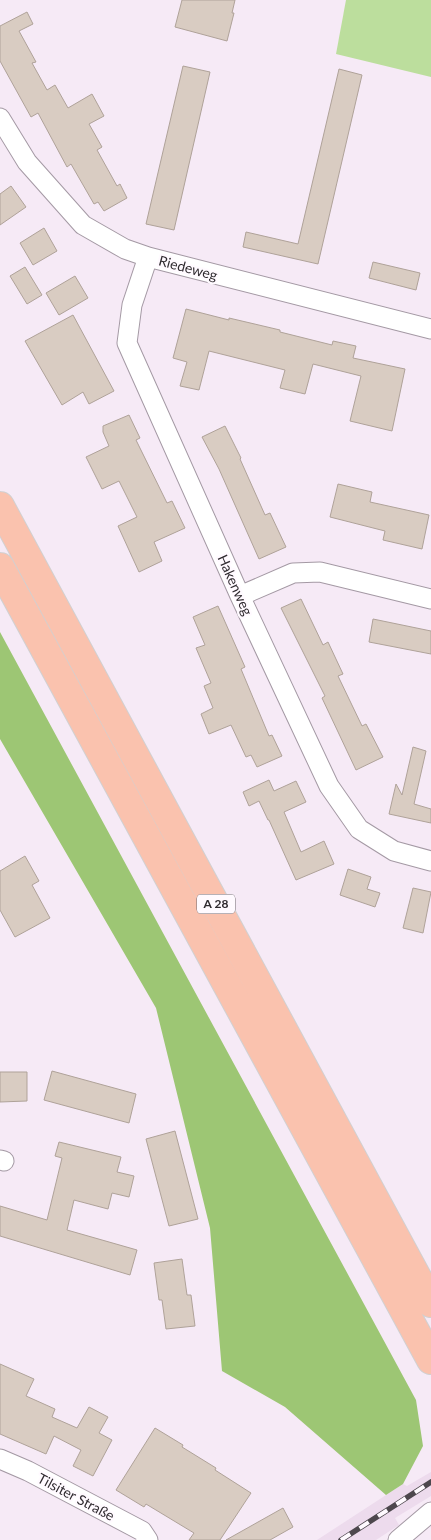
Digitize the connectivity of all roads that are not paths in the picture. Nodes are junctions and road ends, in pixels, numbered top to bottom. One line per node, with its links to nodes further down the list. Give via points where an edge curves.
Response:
1 (0, 118): 2 (street, Riedeweg, via 27,162 83,224)
2 (148, 257): 3 (street, Riedeweg); 6 (street, Hakenweg, via 132,305 127,343)
3 (431, 329)
4 (0, 506): 9 (highway, A 28)
5 (0, 567): 10 (highway, A 28)
6 (240, 596): 7 (street, via 293,573 320,572); 8 (street, Hakenweg, via 329,786 359,829 394,851)
7 (431, 599)
8 (431, 861)
9 (431, 1303)
10 (431, 1360)
11 (0, 1459): 13 (street, Tilsiter Straße, via 142,1531)
12 (431, 1512): 14 (street)
13 (148, 1540)
14 (398, 1540)

